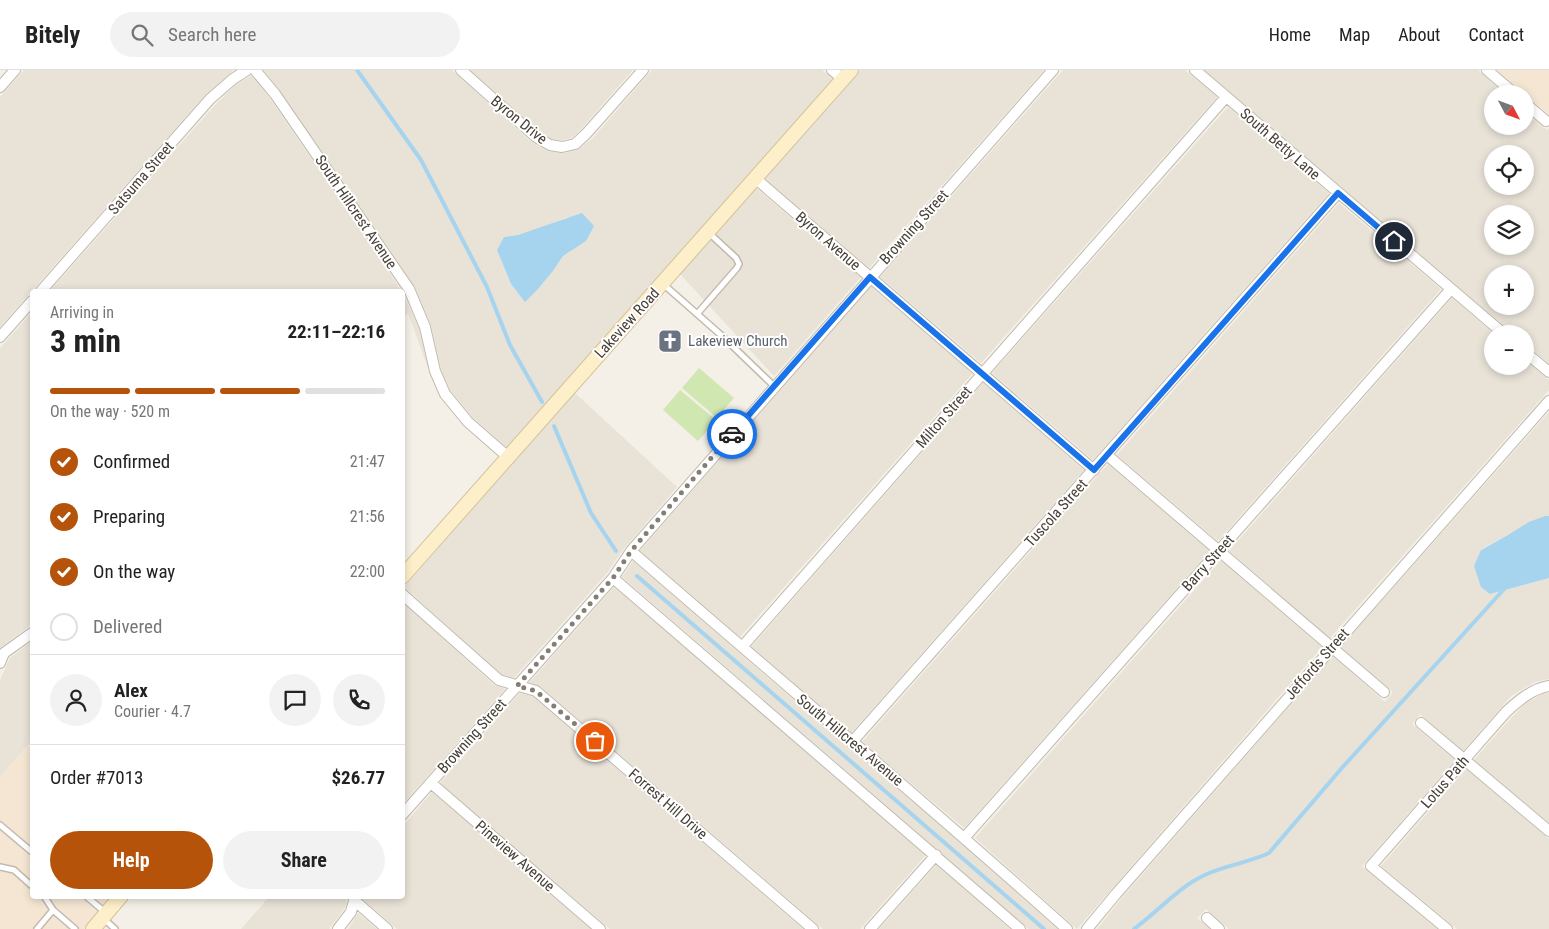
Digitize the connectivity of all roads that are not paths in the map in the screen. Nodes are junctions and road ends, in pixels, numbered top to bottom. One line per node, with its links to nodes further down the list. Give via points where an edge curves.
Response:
1 (15, 70): 11 (street)
2 (247, 70): 20 (street, Satsuma Street, via 210,99)
3 (256, 70): 32 (street, South Hillcrest Avenue, via 409,289 425,327 435,371 445,394 468,422)
4 (461, 70): 5 (street, Byron Drive, via 536,137 562,147 575,144 586,134)
5 (643, 70)
6 (1053, 70): 18 (street, Browning Street)
7 (1195, 70): 12 (street, South Betty Lane)
8 (1488, 70): 10 (street)
9 (842, 73): 15 (street, Lakeview Road)
10 (1505, 85)
11 (0, 86)
12 (1226, 97): 16 (street, South Betty Lane); 28 (street, Milton Street)
13 (1534, 111): 14 (street)
14 (1546, 121)
15 (755, 178): 17 (street, Lakeview Road); 18 (street, Byron Avenue)
16 (1338, 193): 21 (street, South Betty Lane); 31 (street, Tuscola Street)
17 (708, 232): 19 (street, Lakeview Road); 23 (lane, via 739,264)
18 (870, 277): 28 (street, Byron Avenue); 29 (street, Browning Street)
19 (662, 283): 23 (lane); 32 (street, Lakeview Road)
20 (43, 289)
21 (1451, 289): 24 (street, South Betty Lane); 35 (street, Barry Street)
22 (30, 303): 25 (street)
23 (697, 314): 29 (lane)
24 (1493, 325)
25 (0, 337)
26 (1534, 360): 27 (street)
27 (1549, 372)
28 (982, 373): 33 (street, Byron Avenue); 40 (street, Milton Street)
29 (774, 386): 34 (street, Browning Street)
30 (1549, 401): 41 (street, Jeffords Street)
31 (1107, 455): 33 (street, Tuscola Street); 35 (street)
32 (508, 457): 36 (street, Lakeview Road)
33 (1094, 470): 47 (street, Tuscola Street)
34 (631, 551): 37 (street, Browning Street); 40 (street, South Hillcrest Avenue)
35 (1219, 551): 41 (street); 53 (street, Barry Street)
36 (405, 574)
37 (613, 578): 43 (street, Browning Street); 55 (street, South Hillcrest Avenue)
38 (405, 597): 43 (street, Forrest Hill Drive, via 498,680)
39 (30, 634): 42 (street, via 4,653)
40 (742, 647): 47 (street, South Hillcrest Avenue)
41 (1331, 647): 45 (street); 76 (street, Jeffords Street)
42 (0, 663)
43 (517, 686): 49 (street, Browning Street); 72 (street, Forrest Hill Drive, via 536,691)
44 (1549, 686): 48 (street, Lotus Path, via 1520,699)
45 (1384, 692)
46 (1421, 723): 48 (street)
47 (852, 742): 53 (street, South Hillcrest Avenue)
48 (1464, 760): 52 (street); 78 (street, Lotus Path, via 1371,866)
49 (430, 783): 50 (street, Browning Street); 71 (street, Pineview Avenue)
50 (405, 812)
51 (0, 825): 54 (lane)
52 (1549, 831)
53 (965, 838): 75 (street, South Hillcrest Avenue)
54 (30, 850)
55 (936, 855): 73 (street); 74 (street, South Hillcrest Avenue)
56 (0, 868): 57 (lane, via 14,870)
57 (30, 884)
58 (46, 899): 62 (lane)
59 (89, 899): 63 (lane)
60 (118, 899): 63 (street)
61 (355, 899): 69 (street, via 351,912); 70 (street)
62 (53, 910): 65 (lane); 66 (lane)
63 (104, 916): 67 (street); 68 (lane)
64 (1207, 918): 77 (street)
65 (37, 929)
66 (75, 929)
67 (93, 929)
68 (115, 929)
69 (338, 929)
70 (387, 929)
71 (600, 929)
72 (813, 929)
73 (870, 929)
74 (1020, 929)
75 (1068, 929)
76 (1087, 929)
77 (1219, 929)
78 (1447, 929)

